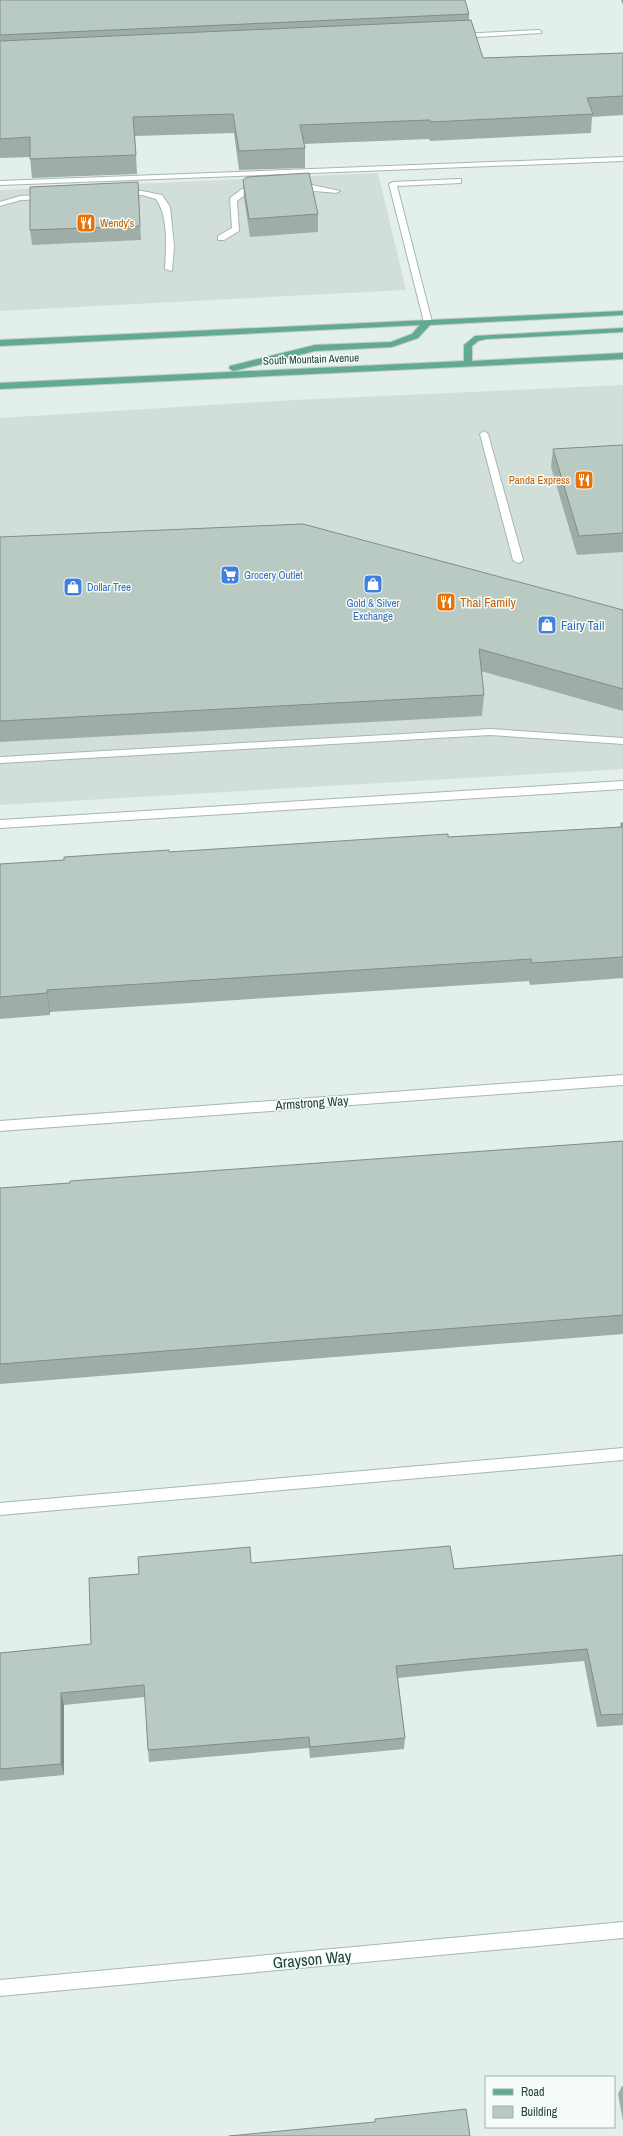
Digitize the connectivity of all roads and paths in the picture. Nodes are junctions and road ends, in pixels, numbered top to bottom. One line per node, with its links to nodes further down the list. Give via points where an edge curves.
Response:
1 (538, 32): 2 (street)
2 (451, 36)
3 (623, 159): 5 (street)
4 (458, 181): 15 (street, via 393,184)
5 (0, 183)
6 (290, 189): 8 (street, via 312,187)
7 (267, 190): 12 (street, via 245,191 233,200 236,229)
8 (336, 192)
9 (111, 194): 13 (street, via 142,192 159,197 166,207 170,246)
10 (51, 196): 11 (street, via 20,198)
11 (0, 204)
12 (221, 238)
13 (169, 270)
14 (623, 313): 15 (main road)
15 (428, 322): 17 (main road); 20 (main road, via 415,336 392,344 315,348)
16 (623, 330): 19 (main road, via 486,337 475,340 468,346)
17 (0, 342)
18 (623, 356): 19 (main road, South Mountain Avenue)
19 (468, 364): 20 (main road, South Mountain Avenue)
20 (206, 375): 21 (main road, South Mountain Avenue)
21 (0, 386)
22 (484, 434): 23 (street)
23 (518, 560)
24 (623, 741): 25 (street, via 490,732)
25 (0, 760)
26 (623, 785): 27 (street)
27 (0, 824)
28 (623, 1080): 29 (street, Armstrong Way)
29 (0, 1126)
30 (623, 1454): 31 (street)
31 (0, 1509)
32 (623, 1930): 33 (street, Grayson Way)
33 (0, 1988)

